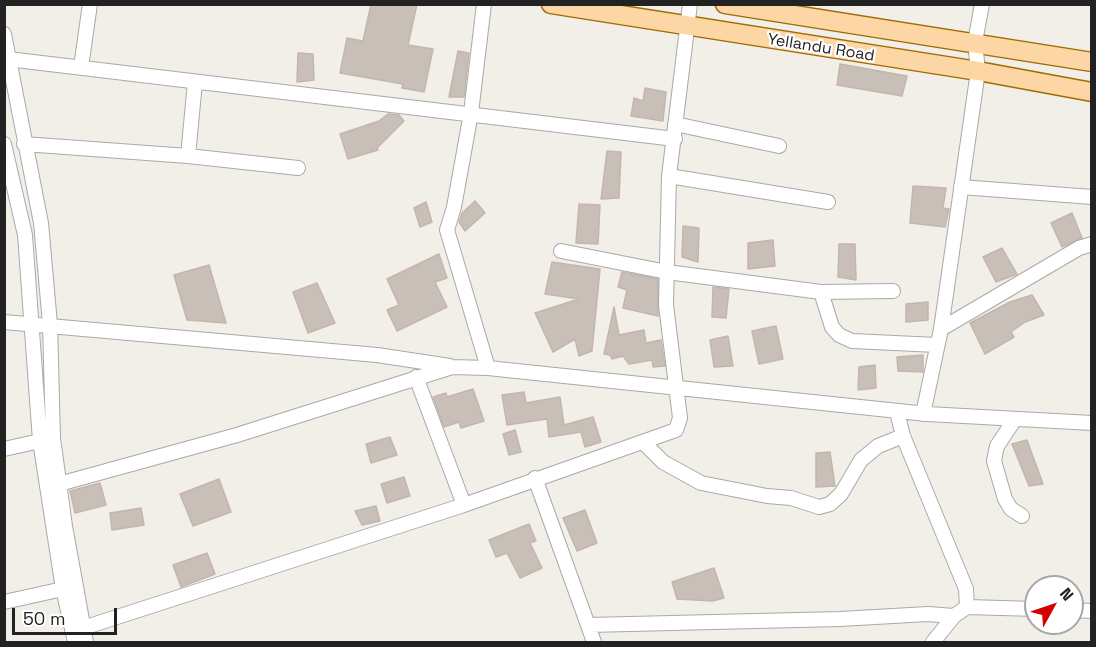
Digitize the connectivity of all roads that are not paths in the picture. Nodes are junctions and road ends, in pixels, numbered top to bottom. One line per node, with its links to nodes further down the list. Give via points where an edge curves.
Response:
1 (90, 4): 12 (street)
2 (484, 4): 16 (street)
3 (551, 4): 7 (main road, Yellandu Road)
4 (690, 4): 7 (street)
5 (725, 4): 9 (main road, Yellandu Road)
6 (982, 4): 9 (street)
7 (687, 26): 13 (main road, Yellandu Road); 17 (street)
8 (4, 34): 10 (street)
9 (975, 42): 11 (main road, Yellandu Road); 13 (street)
10 (8, 59): 12 (street); 20 (street)
11 (1092, 62)
12 (81, 67): 14 (street)
13 (978, 71): 15 (main road, Yellandu Road); 25 (street)
14 (195, 82): 16 (street); 22 (street)
15 (1092, 92)
16 (471, 113): 18 (street); 39 (street, via 447,230)
17 (675, 124): 18 (street); 21 (street)
18 (675, 139): 24 (street)
19 (4, 144): 34 (street, via 25,235)
20 (24, 144): 22 (street); 35 (street, via 41,223)
21 (779, 146)
22 (188, 156): 23 (street)
23 (298, 168)
24 (669, 177): 27 (street); 30 (street)
25 (961, 187): 26 (street); 36 (street)
26 (1092, 197)
27 (828, 202)
28 (1092, 244): 36 (street)
29 (561, 251): 30 (street)
30 (667, 272): 32 (street); 41 (street, via 666,305)
31 (893, 291): 32 (street)
32 (821, 292): 37 (street, via 832,327 852,341)
33 (4, 322): 34 (street)
34 (33, 323): 35 (street); 47 (street)
35 (50, 324): 38 (street, via 377,355); 51 (street, via 50,388)
36 (941, 329): 37 (street)
37 (937, 345): 43 (street)
38 (452, 367): 39 (street); 40 (street)
39 (488, 368): 41 (street)
40 (416, 377): 51 (street, via 237,435); 52 (street)
41 (675, 387): 42 (street); 48 (street, via 680,418 676,430)
42 (897, 412): 43 (street); 46 (street)
43 (922, 414): 44 (street)
44 (1015, 419): 45 (street); 53 (street, via 997,446 994,461 1005,500)
45 (1092, 423)
46 (903, 436): 48 (street, via 878,446 861,460 841,494 830,504 819,507 791,498 701,483 663,462); 56 (street, via 966,589)
47 (40, 441): 49 (street); 54 (street)
48 (644, 443): 50 (street)
49 (4, 449)
50 (535, 478): 52 (street); 59 (street)
51 (59, 484): 60 (street)
52 (464, 505): 60 (street)
53 (1022, 516)
54 (63, 589): 55 (street); 61 (street)
55 (4, 602)
56 (967, 607): 57 (street); 58 (street)
57 (1024, 609)
58 (954, 616): 59 (street); 64 (street)
59 (588, 625): 63 (street)
60 (83, 628): 62 (street)
61 (75, 642)
62 (86, 642)
63 (594, 642)
64 (933, 642)

